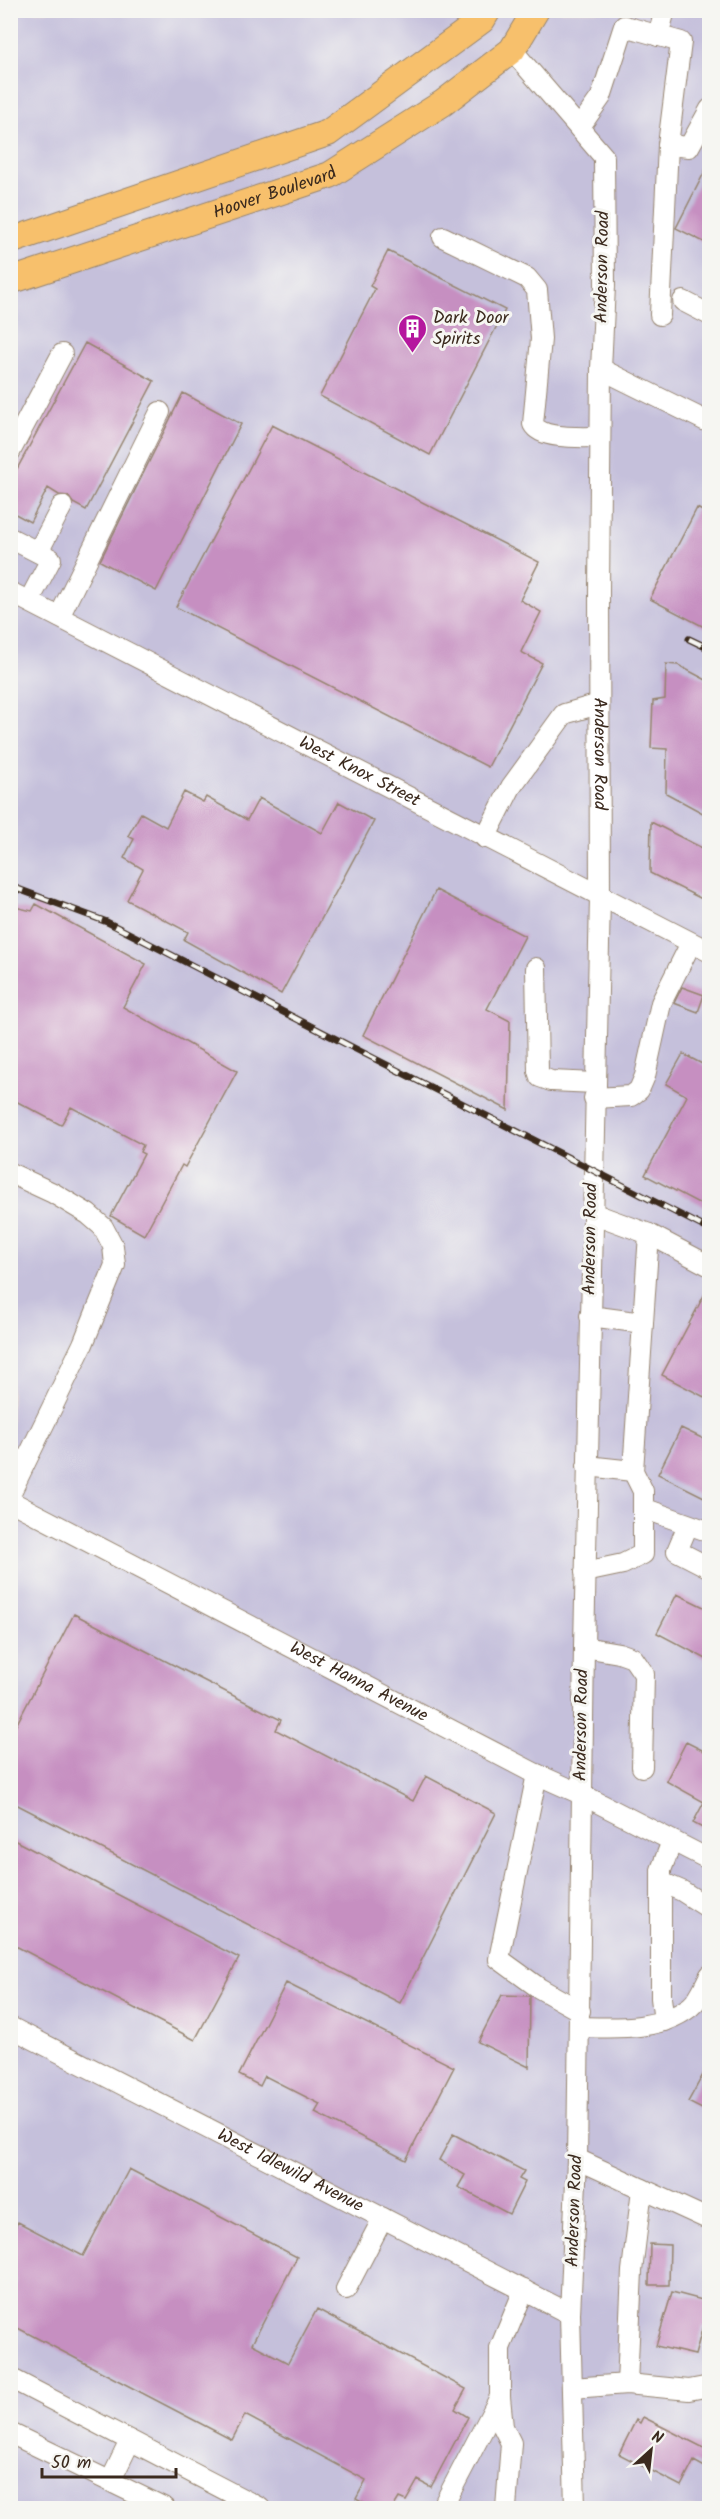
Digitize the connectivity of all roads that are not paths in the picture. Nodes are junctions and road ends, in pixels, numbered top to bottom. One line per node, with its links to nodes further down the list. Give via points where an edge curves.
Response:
1 (536, 10): 6 (main road)
2 (665, 10): 5 (street)
3 (485, 15): 11 (main road, Hoover Boulevard, via 328,133)
4 (623, 18): 5 (street); 8 (street, via 601,97)
5 (658, 36): 9 (street, via 681,42)
6 (512, 50): 8 (street, Anderson Road); 12 (main road, Hoover Boulevard, via 443,103 330,175)
7 (710, 109): 9 (street, via 689,147)
8 (579, 128): 17 (street, Anderson Road, via 604,157)
9 (668, 145): 14 (street)
10 (443, 237): 20 (street, via 526,278 537,290 541,339 535,429 559,436)
11 (10, 241)
12 (10, 281)
13 (683, 301): 15 (street)
14 (660, 315)
15 (710, 315)
16 (62, 354): 21 (street)
17 (601, 369): 19 (street); 20 (street, Anderson Road)
18 (160, 412): 27 (street)
19 (710, 423)
20 (600, 437): 28 (street, Anderson Road)
21 (10, 452)
22 (62, 506): 24 (street)
23 (10, 537): 24 (street)
24 (38, 552): 26 (street, via 51,559)
25 (10, 592): 26 (street, West Knox Street)
26 (29, 601): 27 (street, West Knox Street)
27 (59, 617): 29 (street, West Knox Street)
28 (599, 704): 29 (street, via 564,714 511,787); 30 (street, Anderson Road)
29 (485, 838): 30 (street, West Knox Street)
30 (600, 897): 31 (street, West Knox Street); 34 (street, Anderson Road)
31 (691, 943): 32 (street, West Knox Street); 34 (street, via 661,1003 639,1090 631,1096)
32 (710, 952)
33 (536, 968): 34 (street, via 540,1077)
34 (595, 1090): 36 (street, Anderson Road)
35 (10, 1173): 43 (street, via 53,1193 103,1227 113,1246 115,1266 83,1344)
36 (592, 1213): 37 (street); 39 (street, Anderson Road)
37 (649, 1234): 38 (street); 40 (street)
38 (710, 1266)
39 (590, 1316): 40 (street); 41 (street, Anderson Road)
40 (643, 1323): 42 (street)
41 (587, 1466): 42 (street); 49 (street, Anderson Road)
42 (633, 1471): 45 (street, via 643,1491)
43 (10, 1494)
44 (10, 1501): 52 (street, West Hanna Avenue)
45 (643, 1508): 46 (street); 49 (street, via 643,1554 623,1564)
46 (688, 1525): 47 (street); 48 (street, via 677,1551)
47 (710, 1532)
48 (710, 1568)
49 (585, 1572): 50 (street, Anderson Road)
50 (584, 1647): 51 (street, via 633,1658 644,1674); 53 (street, Anderson Road)
51 (642, 1767)
52 (537, 1774): 53 (street, West Hanna Avenue); 59 (street, via 499,1959)
53 (581, 1794): 54 (street, West Hanna Avenue); 59 (street, Anderson Road)
54 (672, 1841): 55 (street, West Hanna Avenue); 56 (street, via 661,1870)
55 (710, 1860)
56 (661, 1882): 57 (street); 60 (street)
57 (710, 1910)
58 (710, 1975): 60 (street, via 690,2007)
59 (580, 2019): 60 (street, via 624,2028); 62 (street, Anderson Road)
60 (664, 2021)
61 (10, 2027): 64 (street, West Idlewild Avenue)
62 (577, 2159): 63 (street); 68 (street, Anderson Road)
63 (642, 2189): 65 (street); 70 (street, via 632,2271)
64 (382, 2218): 66 (street); 67 (street, West Idlewild Avenue)
65 (710, 2220)
66 (346, 2289)
67 (524, 2290): 68 (street, West Idlewild Avenue); 73 (street, via 500,2348)
68 (570, 2314): 72 (street, Anderson Road)
69 (10, 2378): 75 (street)
70 (627, 2384): 71 (street, via 689,2390); 72 (street)
71 (710, 2386)
72 (572, 2388): 81 (street, Anderson Road)
73 (500, 2397): 79 (street); 80 (street, via 503,2427 511,2443)
74 (10, 2433): 76 (street)
75 (130, 2441): 76 (street); 78 (street)
76 (111, 2480): 77 (street)
77 (165, 2508)
78 (260, 2508)
79 (442, 2508)
80 (506, 2508)
81 (575, 2508)

